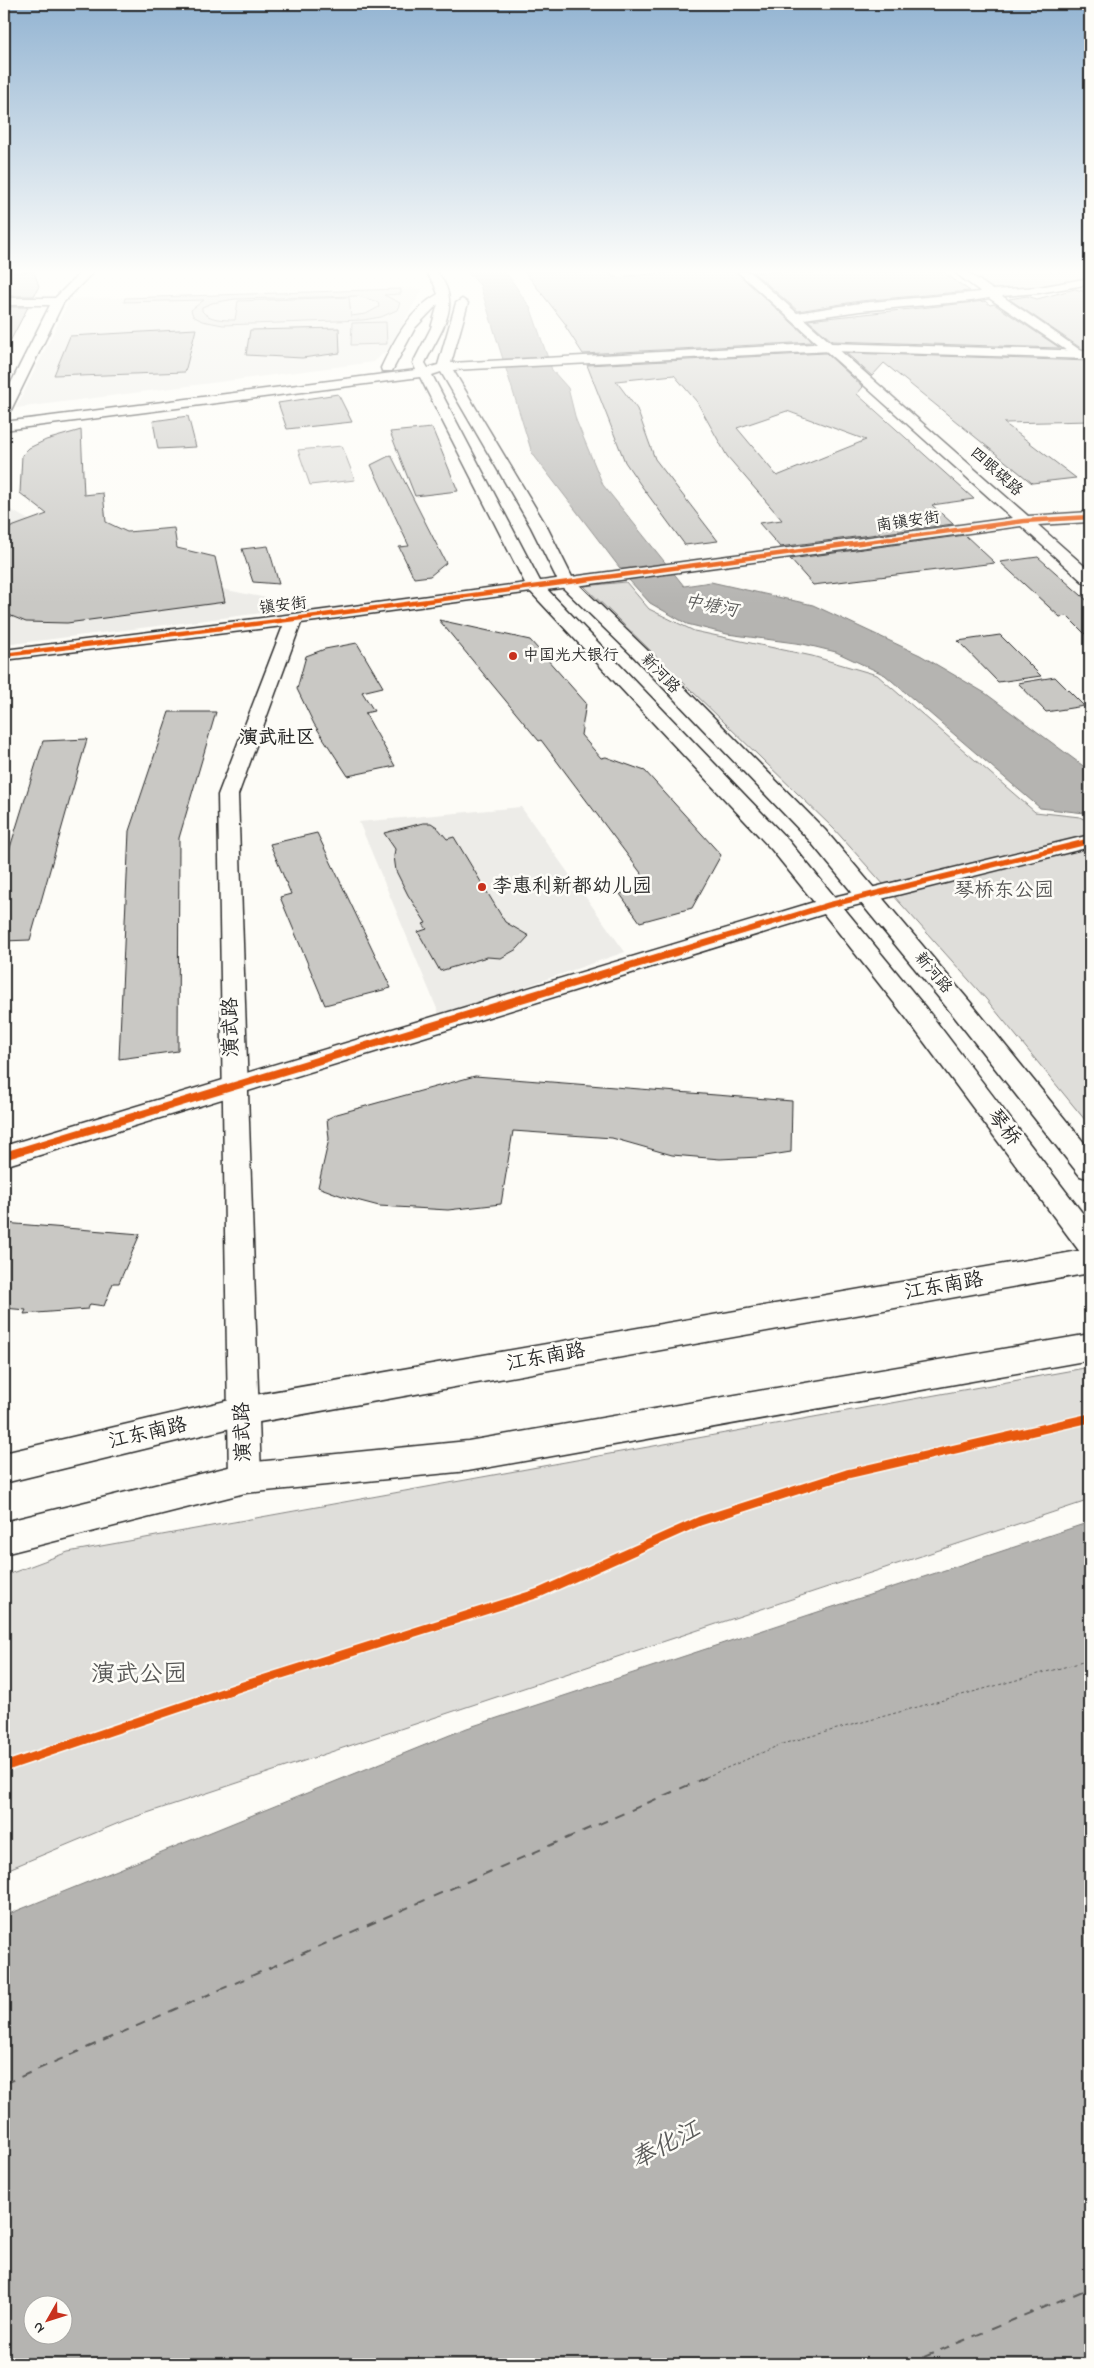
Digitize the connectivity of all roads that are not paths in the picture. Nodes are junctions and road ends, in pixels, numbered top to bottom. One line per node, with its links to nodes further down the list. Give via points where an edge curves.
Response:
1 (18, 383): 7 (main road)
2 (271, 383): 8 (main road)
3 (317, 383): 9 (main road)
4 (429, 383): 14 (main road, 新河路)
5 (453, 383): 13 (main road, 新河路, via 539,527)
6 (870, 383): 11 (main road, 四眼碶路)
7 (4, 410)
8 (4, 416)
9 (4, 426)
10 (1090, 517): 11 (main road, 南镇安街)
11 (1024, 521): 12 (main road, 四眼碶路); 13 (main road, 南镇安街)
12 (1090, 579)
13 (566, 581): 14 (main road, 镇安街); 18 (main road, 新河路, via 640,652 817,835)
14 (534, 585): 15 (main road, 镇安街); 19 (main road, 新河路, via 780,845)
15 (294, 619): 16 (main road, 镇安街); 21 (main road, 演武路, via 228,795)
16 (4, 655)
17 (1090, 841): 18 (main road)
18 (868, 896): 19 (main road); 23 (main road, 新河路)
19 (830, 905): 20 (main road, 新河路); 21 (main road)
20 (916, 1012): 24 (main road, 琴桥)
21 (234, 1087): 22 (main road); 27 (main road, 演武路)
22 (4, 1156)
23 (1090, 1169)
24 (1090, 1244)
25 (1090, 1262): 27 (main road, 江东南路)
26 (1090, 1347): 29 (main road, via 468,1456)
27 (243, 1411): 28 (main road, 江东南路); 29 (main road, 演武路)
28 (4, 1468)
29 (245, 1478): 30 (main road)
30 (4, 1538)

